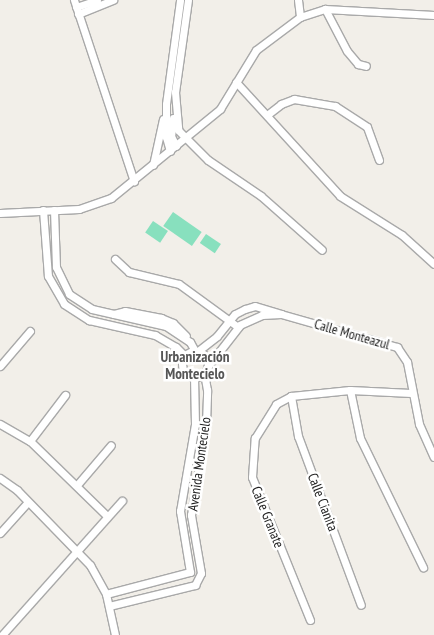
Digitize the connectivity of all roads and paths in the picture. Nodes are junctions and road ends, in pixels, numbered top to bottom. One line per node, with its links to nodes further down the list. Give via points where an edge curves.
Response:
1 (97, 0): 6 (street)
2 (113, 0): 6 (street)
3 (180, 0): 12 (street)
4 (188, 0): 13 (street)
5 (298, 0): 9 (street)
6 (76, 7): 19 (street)
7 (326, 9): 8 (street); 9 (street); 10 (street, via 350,55 358,64)
8 (434, 15)
9 (300, 17): 11 (street, via 256,50)
10 (366, 66)
11 (236, 82): 14 (street); 15 (street, via 220,110)
12 (166, 104): 16 (street, via 166,137); 18 (street)
13 (175, 104): 15 (street, via 176,126); 16 (street, via 171,130)
14 (267, 115): 17 (street, via 294,99 335,106 367,127); 25 (street, via 340,196 402,235)
15 (184, 138): 16 (street); 23 (street, via 208,160 261,196)
16 (173, 149): 18 (street)
17 (379, 160)
18 (154, 165): 19 (street)
19 (134, 181): 21 (street, via 111,198 79,209)
20 (43, 210): 21 (street); 22 (street); 31 (street, via 48,276 64,304 89,320 155,335)
21 (54, 210): 30 (street, via 56,267 61,281 78,302 112,314 166,326 190,342)
22 (0, 213)
23 (322, 250)
24 (115, 259): 27 (street, via 129,272 179,284)
25 (434, 264)
26 (280, 314): 27 (street, Calle Monteazul, via 255,306); 28 (street, Calle Monteazul, via 250,318); 36 (street, Calle Monteazul, via 397,347 407,362)
27 (230, 319): 28 (street); 30 (street, Calle Monteazul, via 217,336)
28 (238, 326): 33 (street)
29 (30, 331): 32 (street)
30 (196, 351): 31 (street); 33 (street, via 205,355)
31 (185, 356): 34 (street, via 183,367)
32 (0, 366)
33 (206, 369): 34 (street); 53 (street, Avenida Montecielo, via 206,424 191,515 201,573 195,585)
34 (194, 376): 51 (street, Avenida Montecielo, via 195,424 180,511 190,572)
35 (350, 390): 36 (street); 38 (street); 50 (street, via 360,438)
36 (411, 393): 42 (street, Calle Monteazul, via 419,424)
37 (65, 396): 40 (street)
38 (291, 396): 52 (street, Calle Cianita, via 298,436); 54 (street, Calle Granate, via 276,404 255,438 252,477)
39 (0, 424): 40 (street)
40 (30, 441): 44 (street)
41 (111, 445): 44 (street)
42 (434, 457)
43 (0, 478): 46 (street)
44 (77, 484): 47 (street)
45 (122, 501): 47 (street)
46 (27, 503): 48 (street); 49 (street)
47 (106, 515): 49 (street)
48 (0, 533)
49 (77, 550): 51 (street, via 90,564); 55 (street)
50 (423, 566)
51 (106, 594): 53 (street)
52 (361, 605)
53 (109, 606): 56 (street)
54 (310, 620)
55 (2, 635)
56 (115, 635)

